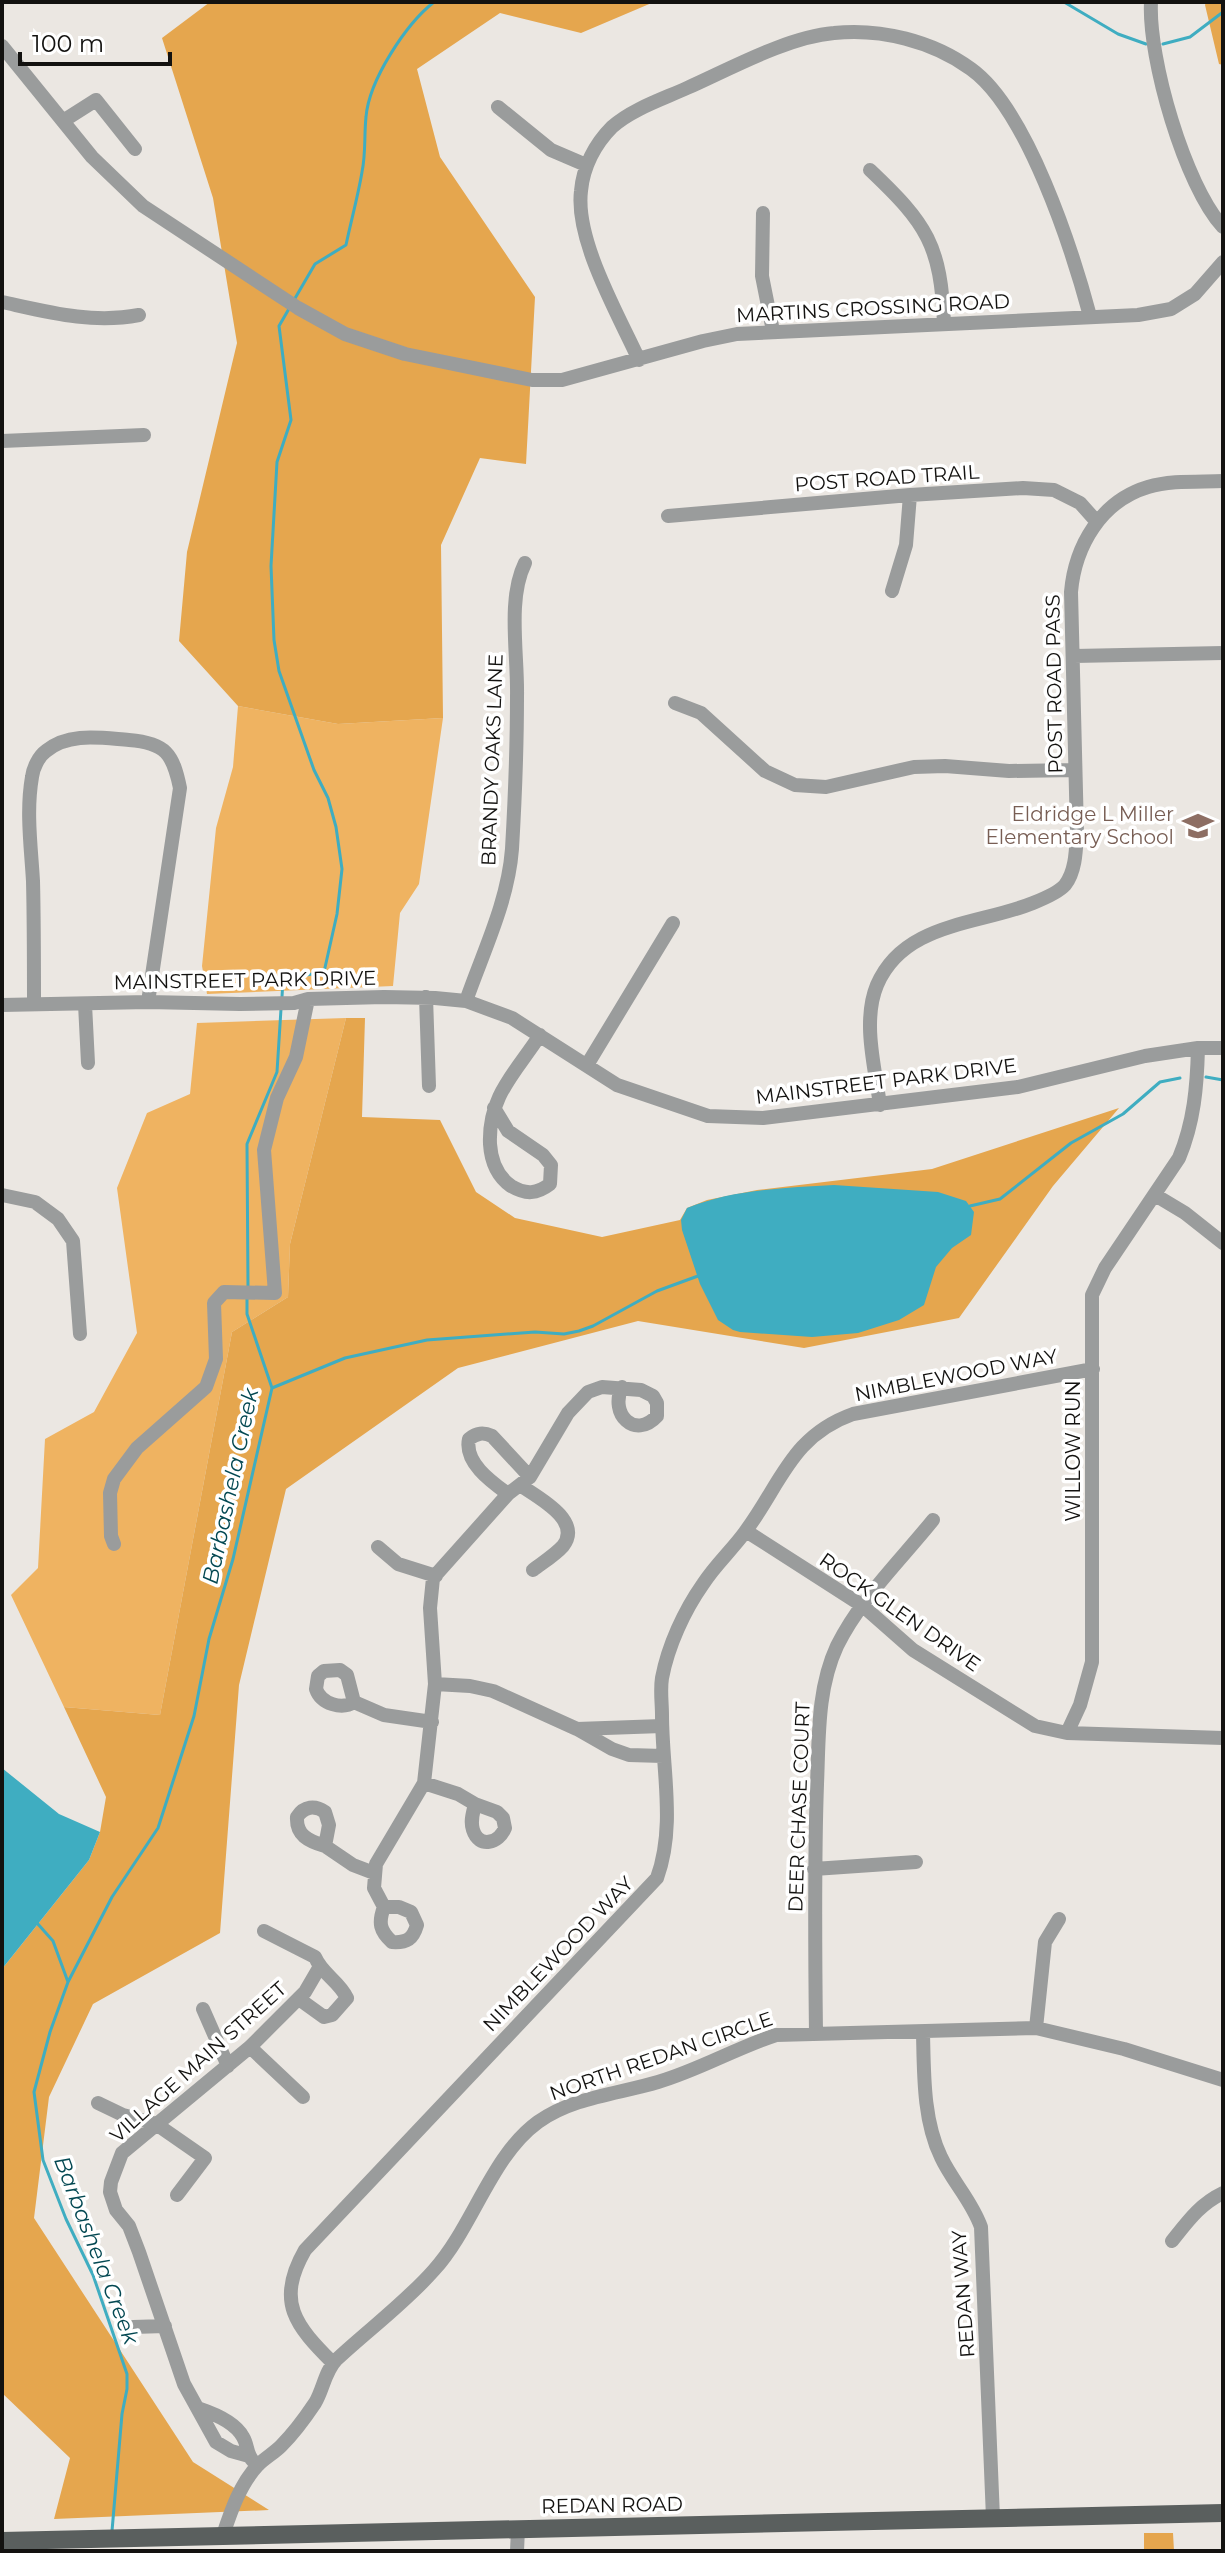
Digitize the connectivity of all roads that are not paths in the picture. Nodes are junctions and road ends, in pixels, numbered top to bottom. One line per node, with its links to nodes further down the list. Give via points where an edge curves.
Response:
1 (1151, 2): 9 (street, via 1155,56 1174,126 1205,203)
2 (2, 46): 4 (street, MARTINS CROSSING ROAD)
3 (498, 107): 6 (street, via 551,150)
4 (63, 121): 5 (street, via 96,100); 16 (street, MARTINS CROSSING ROAD, via 143,206 345,334 405,354 532,380 562,380)
5 (135, 149)
6 (586, 165): 13 (street, via 613,126 641,109 784,46 834,32 904,38 940,49 973,70 1000,99 1027,145 1075,259); 16 (street, via 580,212 587,243)
7 (870, 170): 14 (street, via 911,211 937,257)
8 (763, 213): 15 (street, via 762,276)
9 (1223, 227)
10 (1223, 262): 13 (street, MARTINS CROSSING ROAD, via 1195,294 1171,309)
11 (2, 302): 12 (street, via 79,318)
12 (139, 315)
13 (1090, 316): 14 (street, MARTINS CROSSING ROAD)
14 (944, 324): 15 (street, MARTINS CROSSING ROAD)
15 (773, 331): 16 (street, MARTINS CROSSING ROAD, via 703,341)
16 (639, 360)
17 (144, 435): 18 (street)
18 (2, 441)
19 (1223, 481): 22 (street, POST ROAD PASS, via 1149,487 1124,498)
20 (910, 495): 21 (street, POST ROAD TRAIL); 22 (street, POST ROAD TRAIL, via 1054,490 1080,503); 24 (street, via 906,545)
21 (668, 516)
22 (1097, 522): 26 (street, POST ROAD PASS, via 1080,546 1072,574)
23 (525, 563): 32 (street, BRANDY OAKS LANE, via 518,577 516,609 508,881)
24 (892, 591)
25 (1223, 653): 26 (street)
26 (1074, 656): 28 (street, POST ROAD PASS)
27 (675, 703): 28 (street, via 701,713 765,771 795,785 826,787 929,766)
28 (1075, 770): 43 (street, POST ROAD PASS, via 1077,832 1065,885 1020,909 926,934 887,968 871,1014)
29 (673, 923): 41 (street)
30 (426, 997): 31 (street, MAINSTREET PARK DRIVE); 32 (street, MAINSTREET PARK DRIVE); 42 (street)
31 (301, 1001): 33 (street, MAINSTREET PARK DRIVE); 54 (street, via 296,1057 277,1098 264,1150 275,1293 224,1292 214,1303 216,1359 206,1387 137,1448 114,1479)
32 (466, 1001): 37 (street, MAINSTREET PARK DRIVE)
33 (148, 1002): 34 (street, via 180,788 175,764 161,748 143,741 97,738 64,739 43,753 32,772); 35 (street, MAINSTREET PARK DRIVE)
34 (34, 1004): 35 (street, MAINSTREET PARK DRIVE); 36 (street, MAINSTREET PARK DRIVE)
35 (85, 1004): 40 (street)
36 (2, 1005)
37 (540, 1035): 41 (street, MAINSTREET PARK DRIVE); 44 (street, via 506,1081)
38 (1198, 1048): 39 (street, MAINSTREET PARK DRIVE); 43 (street, MAINSTREET PARK DRIVE, via 1018,1087); 46 (street, WILLOW RUN, via 1196,1099 1187,1138)
39 (1223, 1048)
40 (88, 1063)
41 (587, 1065): 43 (street, MAINSTREET PARK DRIVE, via 617,1085 708,1116 763,1118)
42 (429, 1086)
43 (880, 1105)
44 (494, 1108): 44 (street, via 491,1158 501,1176 522,1191 542,1191 550,1184 551,1165 508,1131)
45 (2, 1195): 48 (street, via 35,1202 58,1219 73,1241)
46 (1155, 1195): 47 (street); 49 (street, WILLOW RUN, via 1092,1295)
47 (1223, 1243)
48 (80, 1334)
49 (1093, 1369): 53 (street, NIMBLEWOOD WAY, via 839,1419 797,1452); 64 (street, WILLOW RUN, via 1092,1662)
50 (622, 1387): 51 (street, via 582,1396)
51 (519, 1485): 56 (street, via 567,1524 563,1546); 57 (street)
52 (933, 1520): 58 (street, DEER CHASE COURT)
53 (746, 1531): 58 (street, ROCK GLEN DRIVE); 62 (street, NIMBLEWOOD WAY, via 703,1584 683,1619 661,1681)
54 (114, 1544)
55 (378, 1547): 57 (street, via 398,1564)
56 (533, 1570)
57 (436, 1576): 59 (street, via 430,1593)
58 (863, 1606): 64 (street, ROCK GLEN DRIVE, via 939,1668 1035,1726); 71 (street, DEER CHASE COURT, via 836,1648 821,1703)
59 (435, 1684): 61 (street); 63 (street, via 493,1691)
60 (354, 1702): 61 (street, via 384,1715)
61 (432, 1722): 67 (street)
62 (662, 1726): 63 (street); 66 (street, NIMBLEWOOD WAY)
63 (577, 1729): 66 (street, via 629,1755)
64 (1067, 1733): 65 (street, ROCK GLEN DRIVE)
65 (1223, 1738)
66 (663, 1756): 93 (street, NIMBLEWOOD WAY, via 667,1828 657,1878 305,2250 293,2280 294,2317)
67 (424, 1783): 68 (street); 72 (street)
68 (475, 1804)
69 (325, 1846): 72 (street)
70 (916, 1862): 71 (street)
71 (814, 1869): 81 (street, DEER CHASE COURT)
72 (374, 1873): 73 (street, via 374,1888)
73 (384, 1907)
74 (1059, 1919): 79 (street, via 1045,1942)
75 (264, 1931): 76 (street, via 315,1957)
76 (319, 1968): 77 (street, VILLAGE MAIN STREET); 77 (street, via 347,1998 324,2017)
77 (299, 1999): 82 (street, VILLAGE MAIN STREET)
78 (203, 2009): 83 (street)
79 (1036, 2028): 80 (street, NORTH REDAN CIRCLE); 84 (street, NORTH REDAN CIRCLE)
80 (923, 2033): 81 (street, NORTH REDAN CIRCLE); 97 (street, REDAN WAY, via 932,2135 981,2227)
81 (816, 2034): 93 (street, NORTH REDAN CIRCLE, via 776,2035 670,2078 586,2099 535,2124 511,2151 435,2270)
82 (250, 2047): 83 (street, VILLAGE MAIN STREET); 85 (street)
83 (228, 2066): 87 (street, VILLAGE MAIN STREET)
84 (1223, 2080)
85 (303, 2097)
86 (98, 2103): 87 (street)
87 (156, 2124): 89 (street, via 205,2158); 91 (street, VILLAGE MAIN STREET, via 122,2153 110,2192 129,2226)
88 (1223, 2193): 90 (street, via 1194,2213)
89 (177, 2195)
90 (1172, 2241)
91 (165, 2326): 92 (street); 94 (street, VILLAGE MAIN STREET, via 184,2384)
92 (133, 2327)
93 (333, 2363): 95 (street, NORTH REDAN CIRCLE, via 304,2420 280,2447)
94 (200, 2409): 95 (street, VILLAGE MAIN STREET, via 216,2442); 95 (street, via 223,2418 243,2435)
95 (253, 2461): 99 (street, NORTH REDAN CIRCLE)
96 (1223, 2513): 97 (main road, REDAN ROAD)
97 (993, 2518): 98 (main road, REDAN ROAD)
98 (518, 2529): 99 (main road, REDAN ROAD); 101 (street)
99 (223, 2535): 100 (main road, REDAN ROAD)
100 (2, 2541)
101 (517, 2551)

